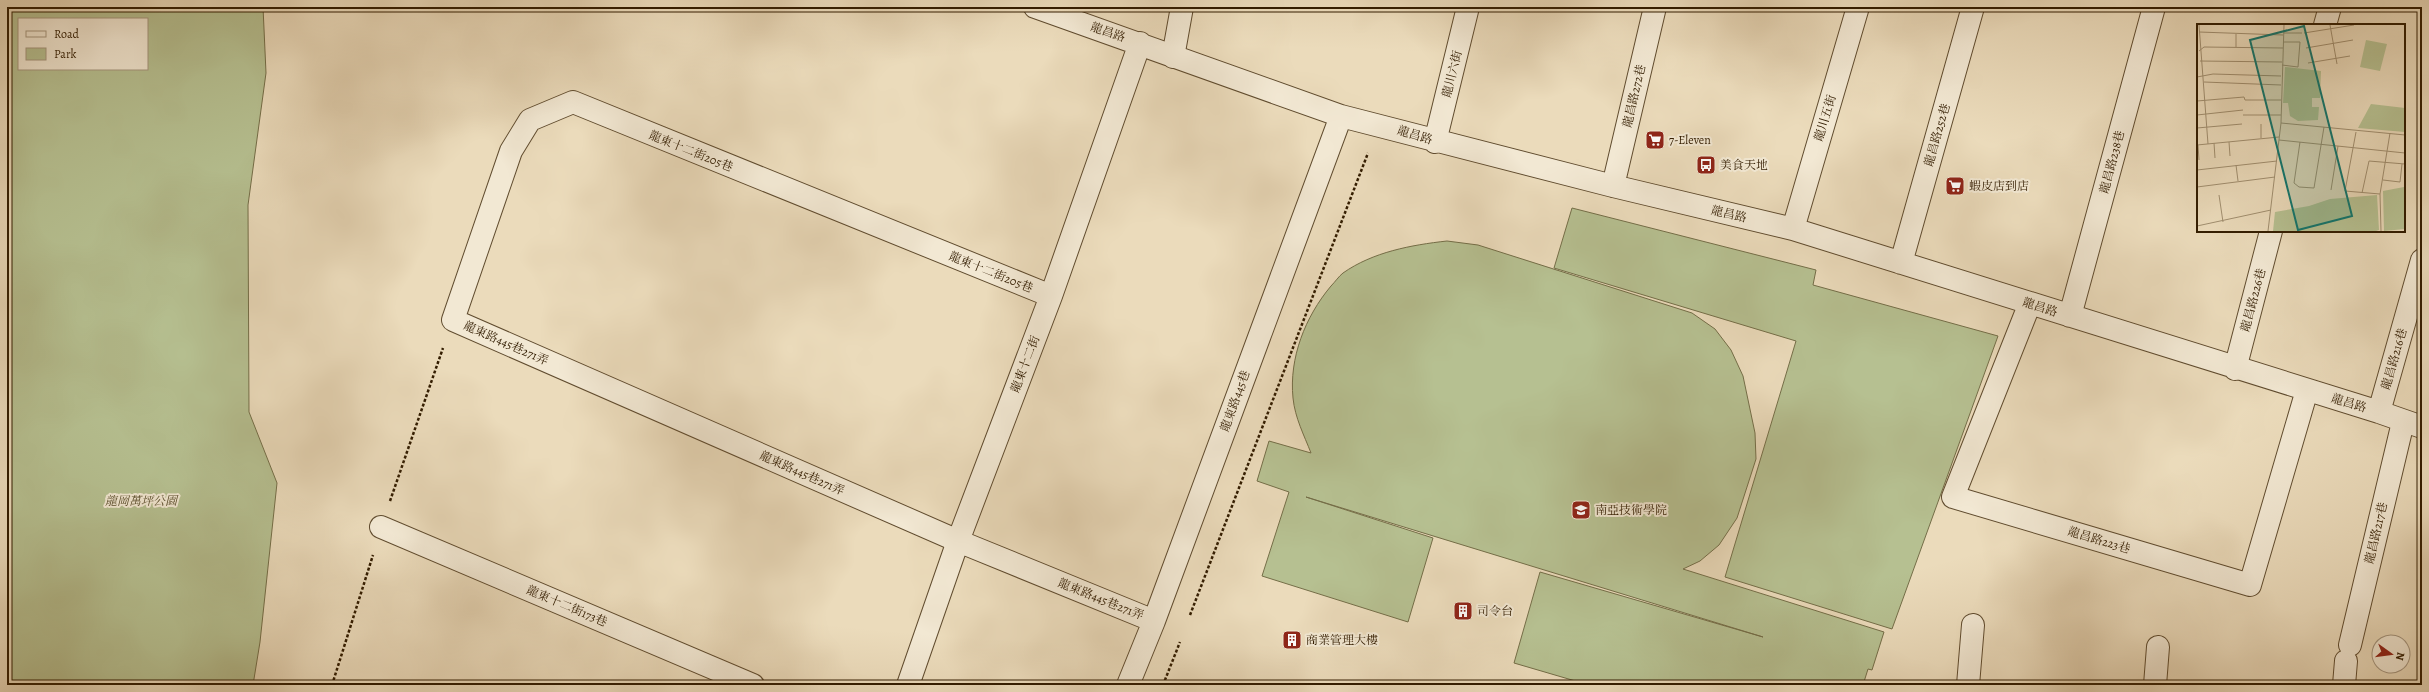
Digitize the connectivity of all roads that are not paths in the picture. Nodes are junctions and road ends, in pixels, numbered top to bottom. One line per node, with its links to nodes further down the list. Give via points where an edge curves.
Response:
1 (1035, 7): 10 (street, 龍昌路)
2 (1182, 7): 11 (street)
3 (1468, 7): 13 (street, 龍川六街)
4 (1655, 7): 14 (street, 龍昌路272巷)
5 (1858, 7): 15 (street, 龍川五街)
6 (1973, 7): 18 (street, 龍昌路252巷)
7 (2154, 7): 21 (street, 龍昌路238巷)
8 (2330, 7): 9 (street)
9 (2325, 24)
10 (1140, 43): 11 (street, 龍昌路); 19 (street, 龍東十二街)
11 (1173, 57): 12 (street, 龍昌路)
12 (1341, 116): 13 (street, 龍昌路, via 1378,124); 29 (street, 龍東路445巷)
13 (1435, 142): 14 (street, 龍昌路)
14 (1612, 186): 15 (street, 龍昌路)
15 (1792, 229): 18 (street, 龍昌路)
16 (2272, 232): 23 (street, 龍昌路226巷)
17 (2422, 260): 25 (street, 龍昌路216巷)
18 (1901, 263): 20 (street, 龍昌路)
19 (1051, 296): 22 (street, 龍東十二街205巷, via 573,102 530,120 512,151); 28 (street, 龍東十二街)
20 (2030, 303): 21 (street, 龍昌路); 24 (street, 龍昌路223巷, via 1953,497 2250,585)
21 (2070, 316): 23 (street, 龍昌路)
22 (453, 320): 28 (street, 龍東路445巷271弄)
23 (2235, 369): 24 (street, 龍昌路)
24 (2307, 390): 25 (street, 龍昌路)
25 (2379, 412): 26 (street, 龍昌路)
26 (2412, 425): 37 (street, 龍昌路217巷, via 2348,653)
27 (381, 527): 32 (street, 龍東十二街173巷)
28 (958, 541): 29 (street, 龍東路445巷271弄); 33 (street, 龍東十二街)
29 (1154, 621): 34 (street, 龍東路445巷)
30 (1973, 625): 35 (street)
31 (2158, 647): 36 (street)
32 (753, 685)
33 (908, 685)
34 (1128, 685)
35 (1968, 685)
36 (2155, 685)
37 (2344, 685)

